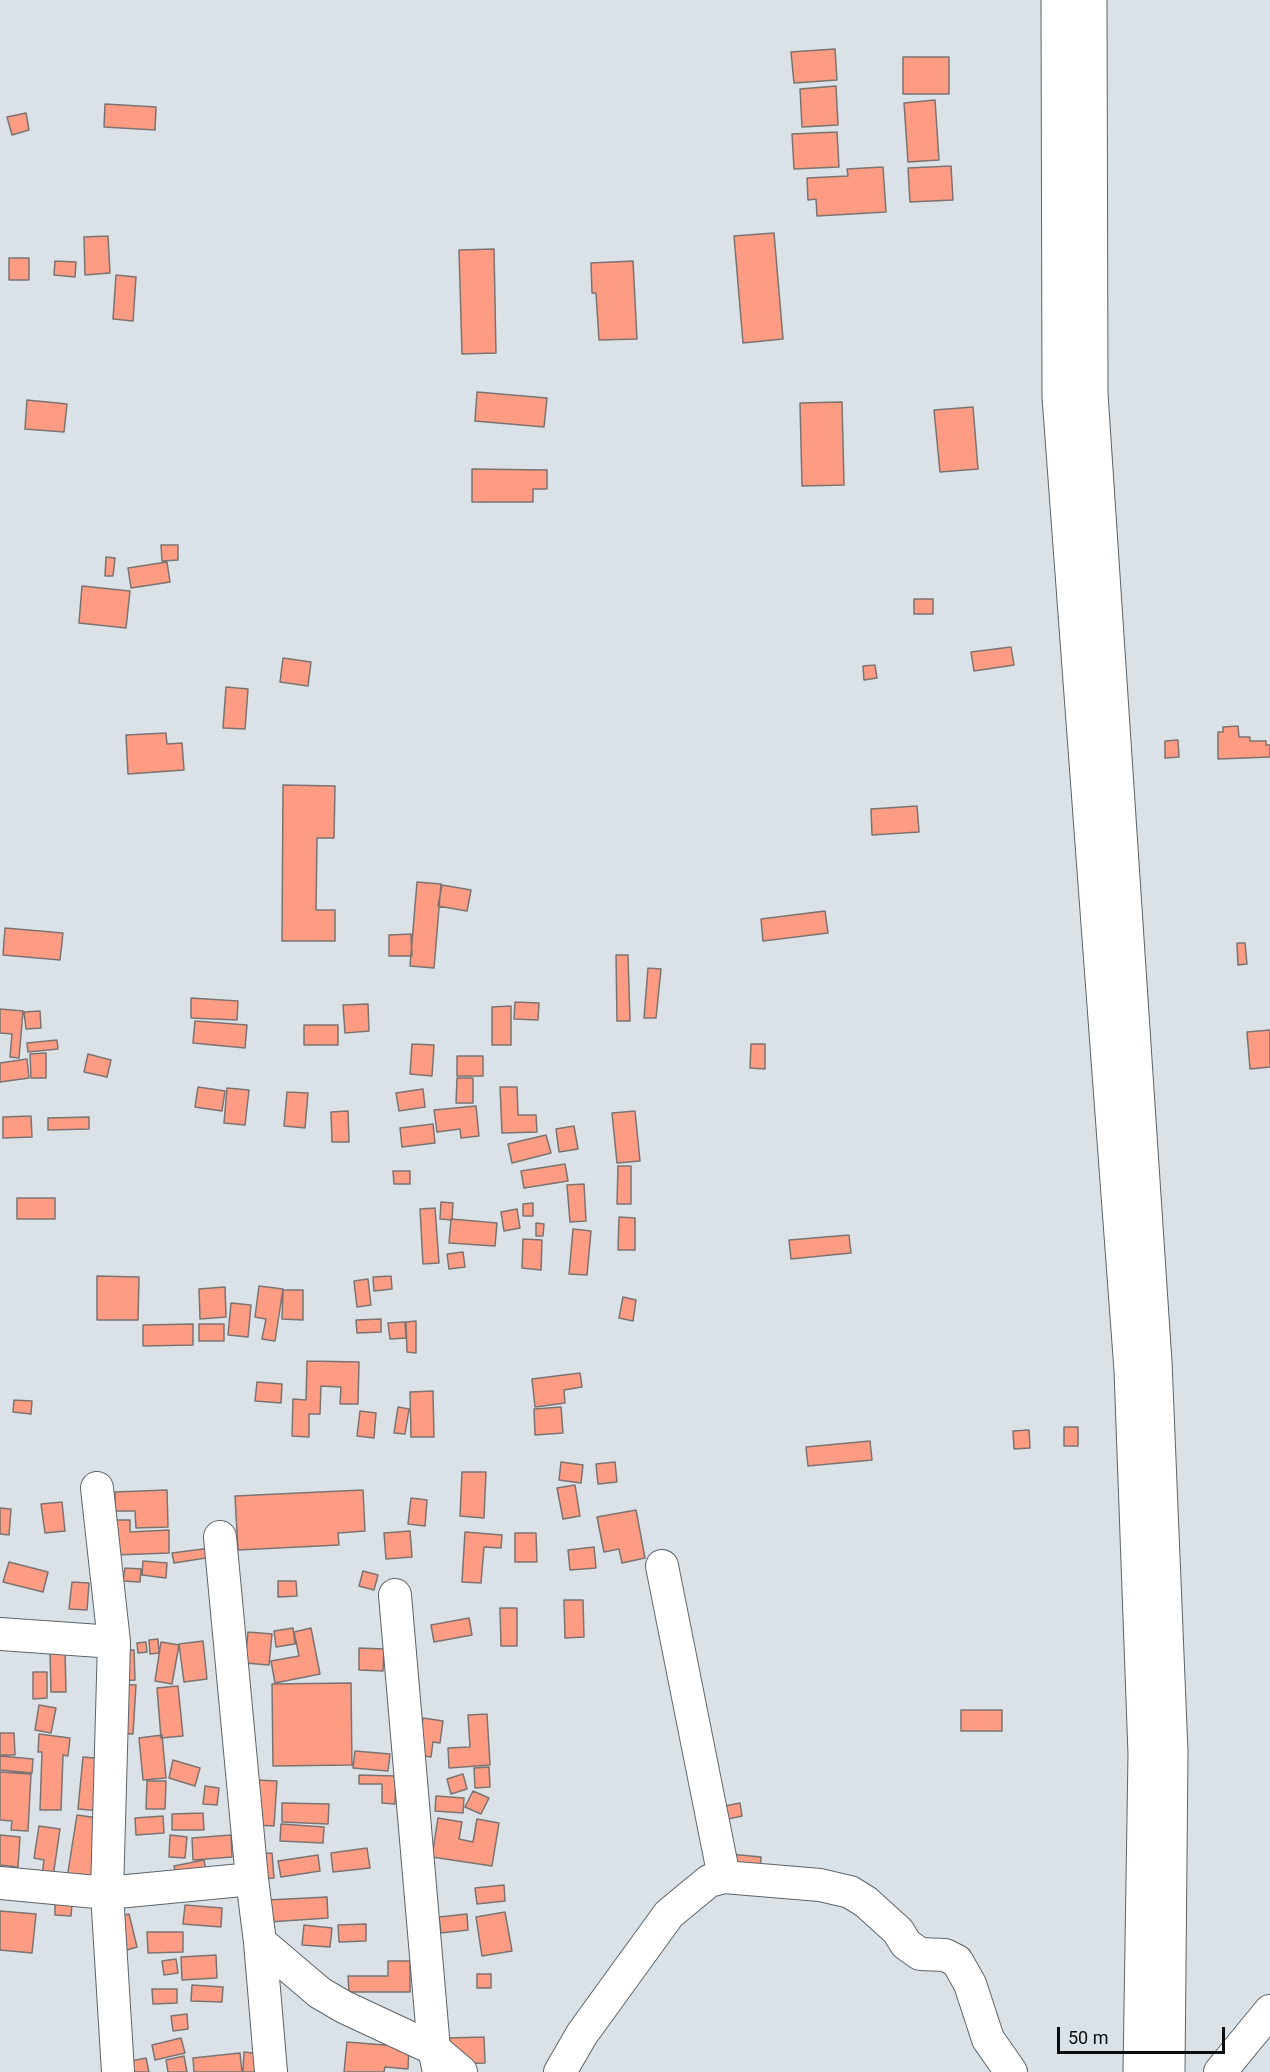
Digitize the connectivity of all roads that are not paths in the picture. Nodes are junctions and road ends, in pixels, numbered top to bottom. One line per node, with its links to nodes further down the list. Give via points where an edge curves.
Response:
1 (1058, 0): 21 (main road, via 1059,397 1131,1370 1145,1754)
2 (1090, 0): 22 (main road, via 1091,394 1155,1362 1171,1752)
3 (96, 1488): 8 (street)
4 (220, 1537): 10 (street)
5 (662, 1566): 9 (street)
6 (395, 1595): 15 (street)
7 (0, 1634): 8 (street)
8 (114, 1642): 12 (street)
9 (724, 1877): 19 (street, via 709,1881 669,1914 582,2034); 20 (street, via 820,1885 850,1892 866,1902 920,1954 945,1955 957,1961 970,1984 988,2039)
10 (252, 1879): 12 (street); 13 (street)
11 (0, 1882): 12 (street)
12 (107, 1893): 16 (street)
13 (260, 1942): 15 (street, via 320,1993); 17 (street)
14 (1270, 2011): 23 (street)
15 (436, 2061): 18 (street)
16 (117, 2072)
17 (271, 2072)
18 (462, 2072)
19 (560, 2072)
20 (1011, 2072)
21 (1140, 2072)
22 (1168, 2072)
23 (1220, 2072)

